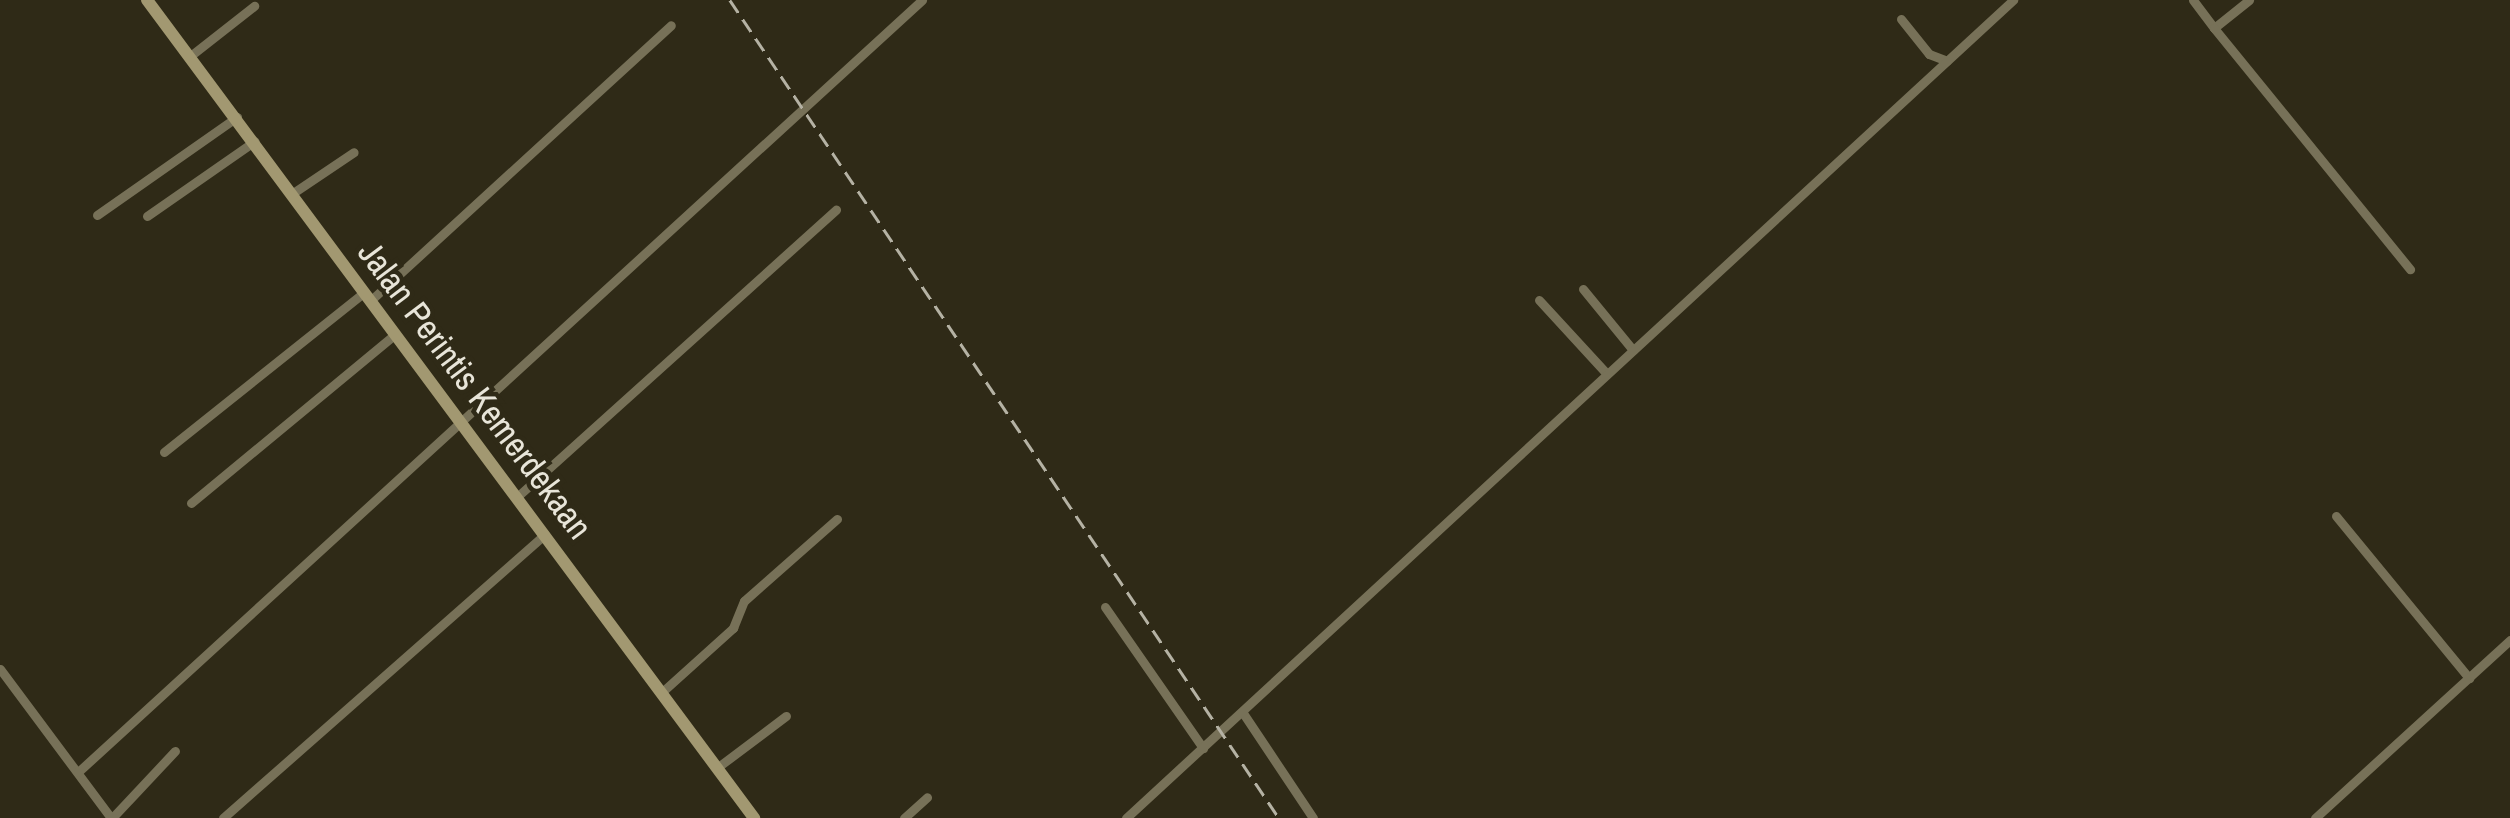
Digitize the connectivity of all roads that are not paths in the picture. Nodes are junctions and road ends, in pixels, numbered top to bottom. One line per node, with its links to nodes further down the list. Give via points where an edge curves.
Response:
1 (147, 0): 10 (street, Jalan Perintis Kemerdekaan)
2 (922, 0): 26 (street)
3 (2193, 0): 9 (street)
4 (2249, 0): 9 (street)
5 (2006, 2): 11 (street)
6 (254, 6): 10 (street)
7 (1901, 19): 11 (street, via 1929,54)
8 (671, 25): 21 (street)
9 (2214, 28): 19 (street)
10 (188, 57): 12 (street, Jalan Perintis Kemerdekaan)
11 (1948, 61): 24 (street)
12 (237, 117): 13 (street, Jalan Perintis Kemerdekaan); 17 (street)
13 (256, 141): 15 (street, Jalan Perintis Kemerdekaan); 18 (street)
14 (354, 152): 15 (street)
15 (293, 194): 21 (street, Jalan Perintis Kemerdekaan)
16 (836, 210): 28 (street)
17 (97, 215)
18 (147, 216)
19 (2410, 270)
20 (1583, 289): 24 (street)
21 (366, 297): 23 (street, Jalan Perintis Kemerdekaan); 27 (street)
22 (1539, 300): 25 (street)
23 (394, 335): 26 (street, Jalan Perintis Kemerdekaan); 29 (street)
24 (1633, 350): 25 (street)
25 (1607, 374): 38 (street)
26 (460, 420): 28 (street, Jalan Perintis Kemerdekaan); 43 (street)
27 (164, 452)
28 (518, 496): 32 (street, Jalan Perintis Kemerdekaan)
29 (191, 504)
30 (2336, 516): 36 (street)
31 (837, 518): 37 (street, via 744,601 733,628)
32 (545, 534): 37 (street, Jalan Perintis Kemerdekaan); 47 (street)
33 (1105, 607): 40 (street)
34 (2510, 640): 36 (street)
35 (0, 669): 43 (street)
36 (2469, 678): 51 (street)
37 (662, 692): 42 (street, Jalan Perintis Kemerdekaan)
38 (1243, 713): 40 (street); 50 (street)
39 (786, 716): 42 (street)
40 (1203, 748): 49 (street)
41 (176, 751): 46 (street)
42 (718, 767): 45 (street, Jalan Perintis Kemerdekaan)
43 (78, 772): 46 (street)
44 (926, 797): 48 (street)
45 (746, 815)
46 (112, 818)
47 (222, 818)
48 (904, 818)
49 (1126, 818)
50 (1314, 818)
51 (2316, 818)

